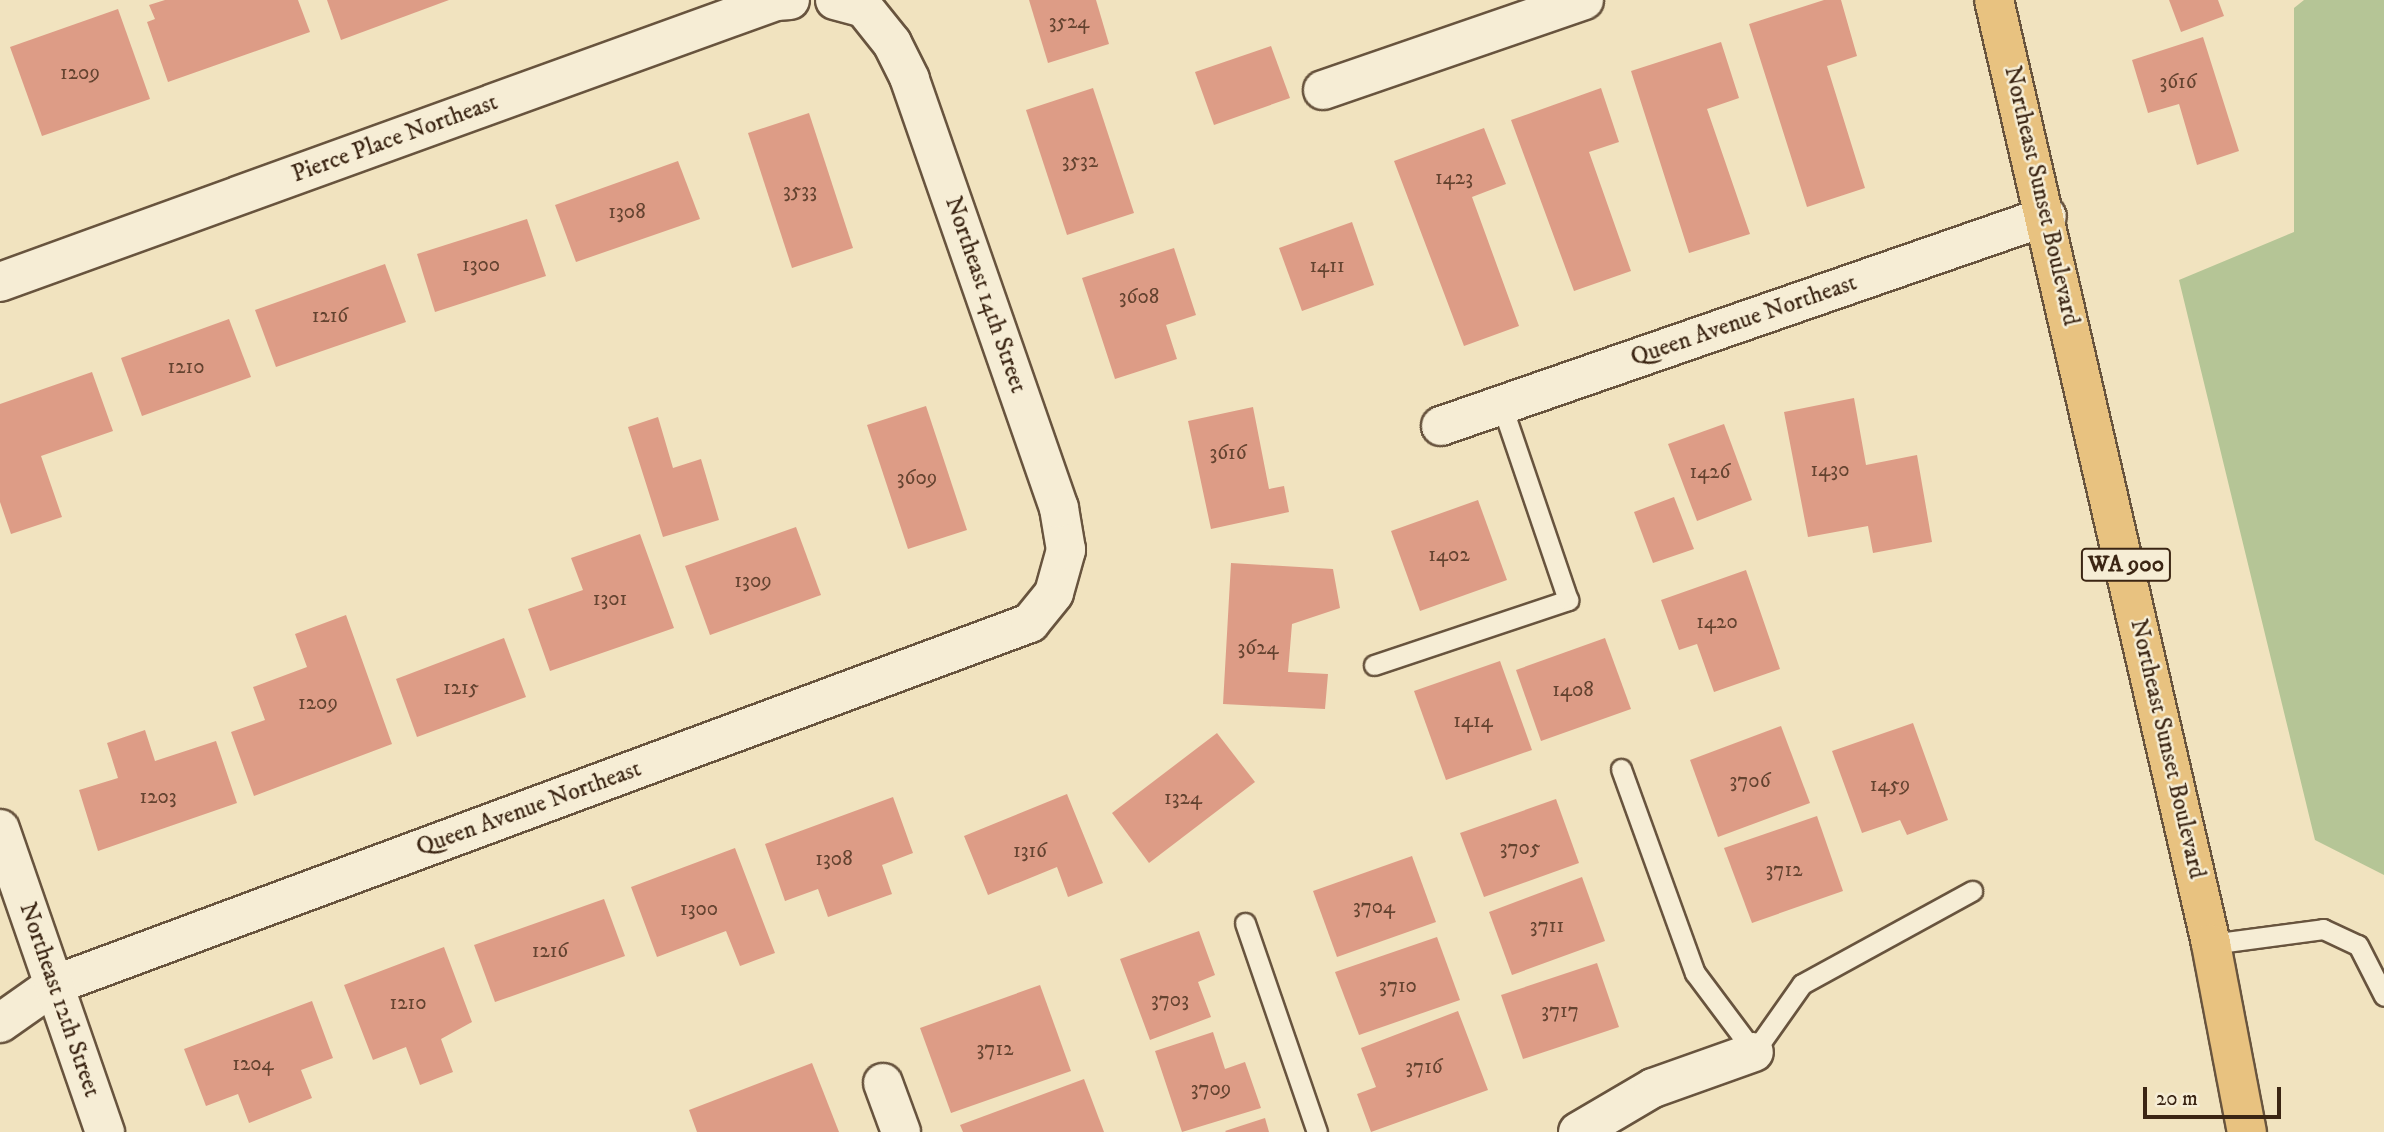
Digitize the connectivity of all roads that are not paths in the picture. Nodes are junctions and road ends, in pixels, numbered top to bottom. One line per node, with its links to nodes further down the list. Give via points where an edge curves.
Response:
1 (790, 0): 7 (street, Pierce Place Northeast, via 776,1)
2 (1584, 0): 5 (street)
3 (1994, 0): 6 (main road, Northeast Sunset Boulevard / WA 900)
4 (850, 4): 10 (street, Northeast 14th Street, via 892,43 910,79 1059,508 1066,550)
5 (1323, 90)
6 (2047, 216): 8 (street, Queen Avenue Northeast); 16 (main road, Northeast Sunset Boulevard / WA 900)
7 (0, 282)
8 (1502, 405): 9 (street, Queen Avenue Northeast); 11 (lane, via 1569,600)
9 (1441, 426)
10 (1054, 593): 17 (street, Queen Avenue Northeast, via 1030,623)
11 (1374, 665)
12 (1621, 769): 20 (lane, via 1695,973)
13 (0, 829): 17 (street, Northeast 12th Street)
14 (1972, 891): 20 (lane, via 1802,984)
15 (1244, 923): 24 (lane)
16 (2211, 944): 18 (lane, via 2323,929 2358,945); 26 (main road, Northeast Sunset Boulevard / WA 900)
17 (54, 985): 19 (street, Queen Avenue Northeast); 22 (street, Northeast 12th Street)
18 (2384, 996)
19 (0, 1023)
20 (1754, 1052): 25 (street, via 1653,1088)
21 (883, 1083): 23 (street)
22 (105, 1132)
23 (901, 1132)
24 (1317, 1132)
25 (1578, 1132)
26 (2247, 1132)

